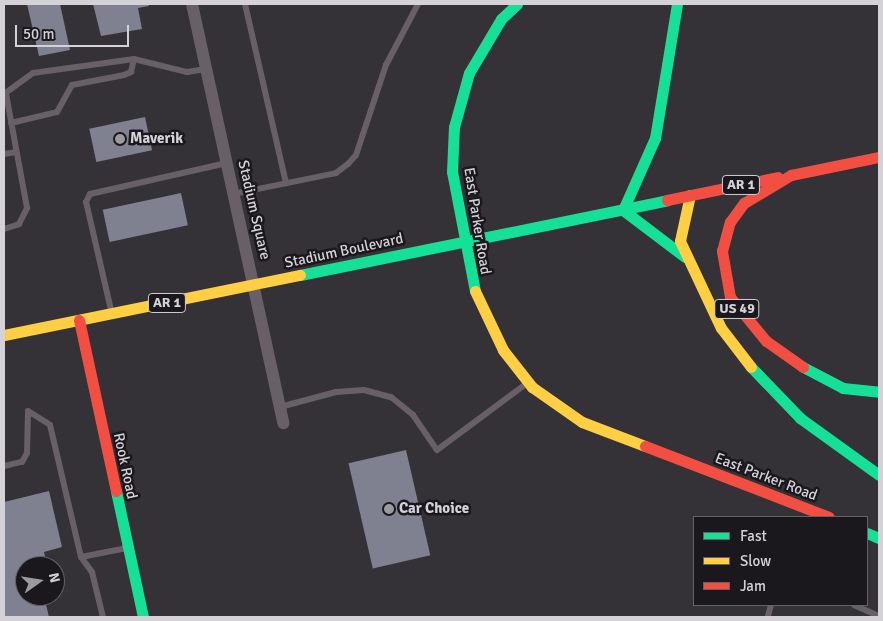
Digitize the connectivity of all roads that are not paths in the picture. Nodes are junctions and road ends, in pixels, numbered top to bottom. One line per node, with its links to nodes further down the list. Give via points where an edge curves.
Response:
1 (192, 4): 7 (street, Stadium Square)
2 (245, 4): 15 (lane)
3 (418, 4): 15 (lane, via 386,65 356,155 336,173)
4 (517, 4): 20 (main road, East Parker Road, via 502,19 469,73 454,127 452,172)
5 (677, 4): 18 (main road, via 655,138)
6 (134, 59): 7 (lane, via 187,72); 8 (lane, via 33,73); 9 (lane, via 131,72 124,75 72,85 56,112)
7 (206, 69): 13 (street, Stadium Square)
8 (5, 94): 9 (lane)
9 (11, 123): 10 (lane)
10 (16, 152): 11 (lane); 19 (lane, via 27,217)
11 (4, 154)
12 (879, 157): 14 (main road, US 49)
13 (226, 163): 16 (street, Stadium Square); 23 (lane, via 90,194 87,198)
14 (791, 175): 17 (main road, AR 1); 27 (main road, US 49, via 744,203 730,222 722,251 730,297 740,314 789,360 843,388)
15 (286, 183): 16 (lane)
16 (233, 194): 22 (street, Stadium Square)
17 (690, 195): 18 (main road, Stadium Boulevard / AR 1); 21 (main road, via 680,241)
18 (623, 210): 20 (main road, Stadium Boulevard / AR 1); 21 (main road)
19 (4, 229)
20 (464, 242): 22 (main road, Stadium Boulevard / AR 1); 26 (main road, East Parker Road, via 476,292 502,350)
21 (685, 257): 31 (main road, via 721,328 762,381 800,418)
22 (254, 286): 23 (main road, Stadium Boulevard / AR 1); 28 (street, Stadium Square)
23 (112, 314): 24 (main road, Stadium Boulevard / AR 1)
24 (79, 320): 25 (main road, Stadium Boulevard / AR 1); 33 (main road, Rook Road)
25 (4, 335)
26 (528, 382): 28 (lane, via 438,450 413,415 391,397 364,390 336,392); 32 (main road, East Parker Road, via 582,422)
27 (879, 392)
28 (280, 407): 29 (street, Stadium Square)
29 (283, 423)
30 (4, 466): 34 (lane, via 22,462 26,453 28,410 50,425)
31 (879, 475)
32 (826, 516)
33 (127, 548): 34 (lane); 38 (main road, Rook Road)
34 (81, 557): 37 (lane, via 92,572)
35 (856, 606): 36 (lane)
36 (879, 616)
37 (103, 617)
38 (143, 617)

